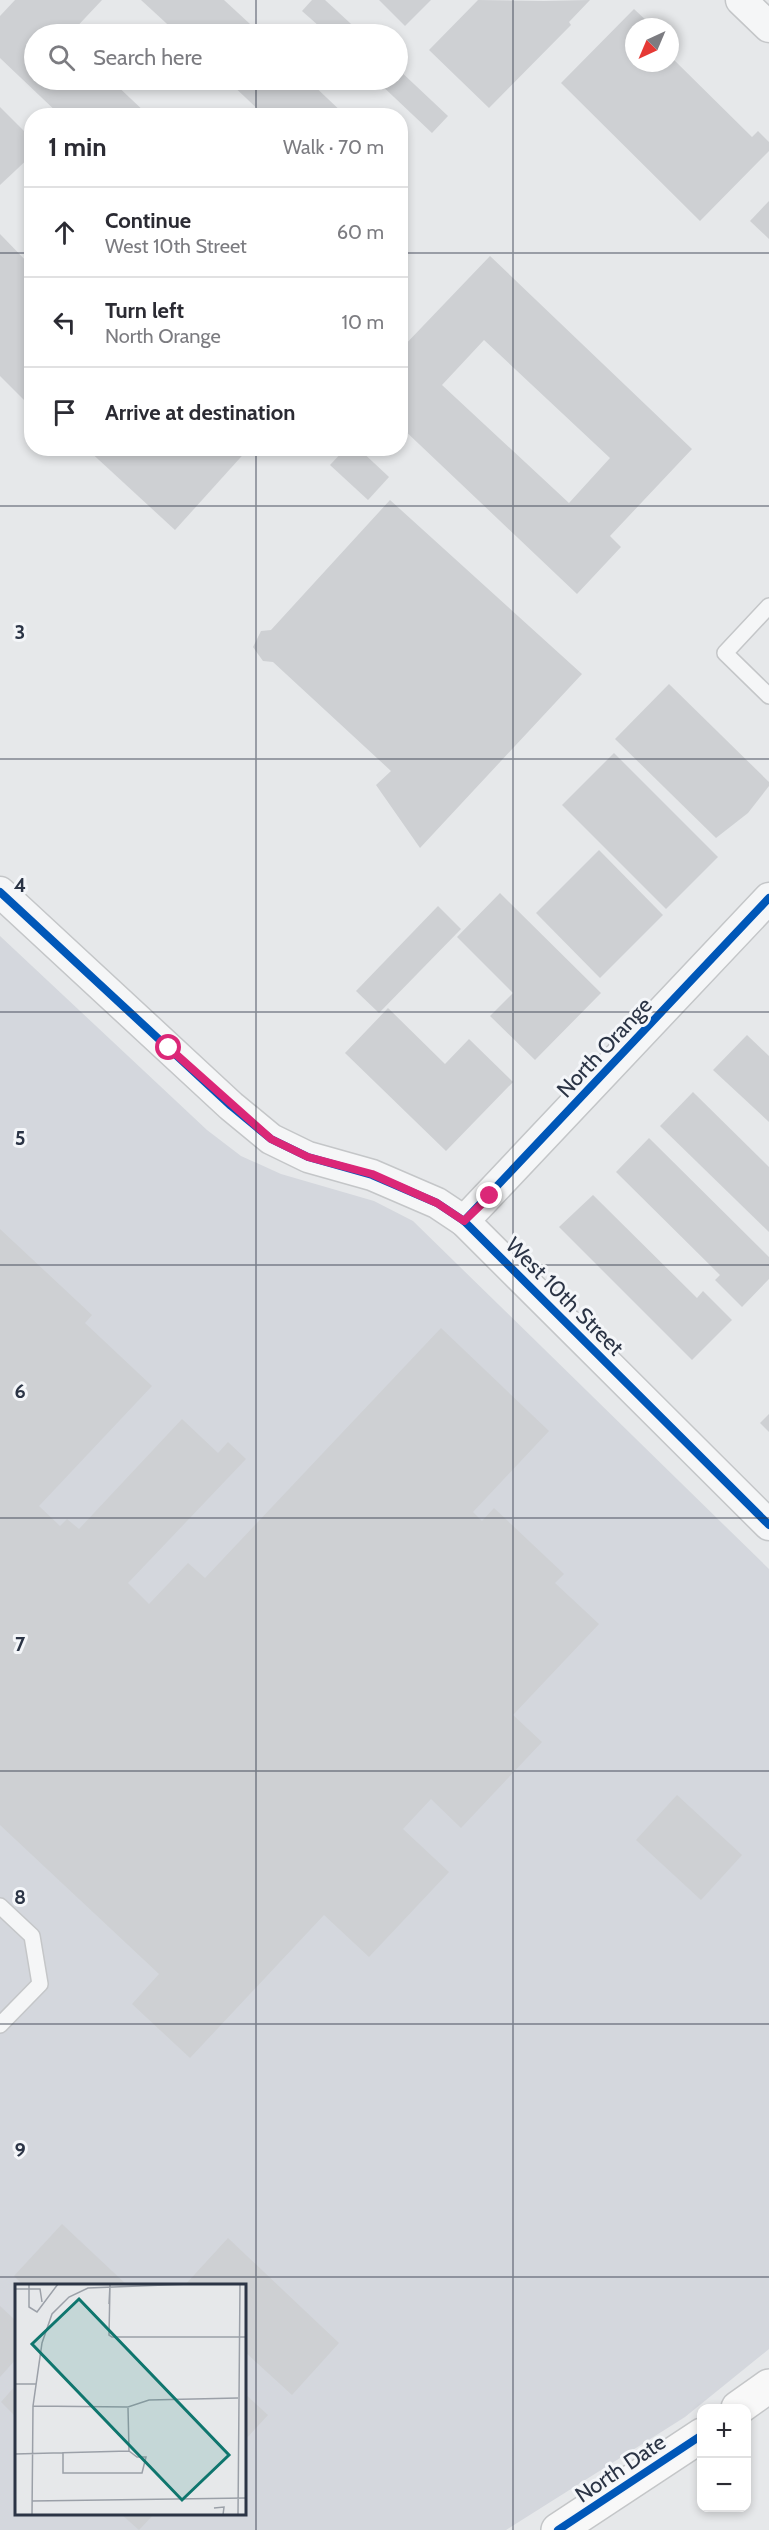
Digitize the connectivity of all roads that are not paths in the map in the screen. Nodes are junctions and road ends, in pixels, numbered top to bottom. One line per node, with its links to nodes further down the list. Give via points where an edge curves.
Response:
1 (741, 0): 2 (street)
2 (769, 27)
3 (769, 606): 4 (lane, via 725,654)
4 (769, 696)
5 (0, 892): 7 (street, West 10th Street, via 271,1139 308,1157 372,1174 437,1203)
6 (769, 898): 7 (street, North Orange)
7 (464, 1221): 8 (street, West 10th Street)
8 (769, 1525)
9 (0, 1906): 10 (lane, via 32,1936 40,1984)
10 (0, 2025)
11 (769, 2386): 12 (street)
12 (745, 2404)
13 (697, 2438): 14 (street, North Date)
14 (558, 2530)

